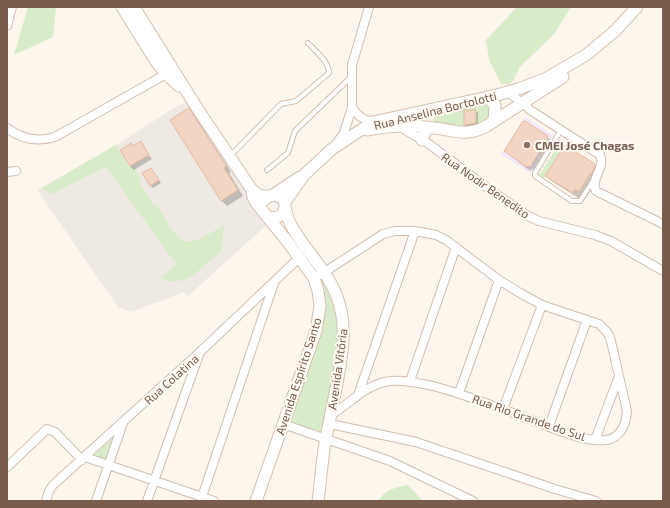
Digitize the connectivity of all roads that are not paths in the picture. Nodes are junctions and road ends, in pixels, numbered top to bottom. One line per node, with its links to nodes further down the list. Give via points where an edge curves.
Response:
1 (12, 7): 6 (street)
2 (122, 7): 9 (street)
3 (134, 7): 15 (street)
4 (369, 7): 10 (street, via 352,64)
5 (637, 7): 8 (street, Rua Anselina Bortolotti)
6 (7, 26)
7 (308, 42): 26 (lane, via 327,63 329,73 296,101 281,104 236,151)
8 (586, 55): 11 (street, Rua Anselina Bortolotti, via 545,79); 13 (street, Rua Anselina Bortolotti, via 564,76)
9 (166, 74): 15 (street); 21 (street, via 55,137 32,139)
10 (351, 78): 14 (street); 27 (lane, via 295,131 288,153)
11 (506, 92): 12 (street, Rua Anselina Bortolotti); 13 (street)
12 (487, 97): 16 (street, Rua Anselina Bortolotti); 17 (street, via 495,105)
13 (523, 103): 17 (street, Rua Anselina Bortolotti); 22 (street)
14 (352, 107): 18 (street, via 361,118); 25 (street, via 344,133)
15 (197, 108): 26 (street, Avenida Espírito Santo)
16 (435, 109): 18 (street, Rua Anselina Bortolotti); 20 (street, via 431,118)
17 (494, 121): 20 (street, Rua Anselina Bortolotti, via 479,130 467,133)
18 (373, 122): 23 (street, Rua Anselina Bortolotti)
19 (400, 127): 20 (street, Rua Anselina Bortolotti); 23 (street, Rua Anselina Bortolotti); 24 (street, Rua Nodir Benedito)
20 (432, 127): 24 (street, via 424,134)
21 (7, 128)
22 (561, 130): 31 (street, via 600,155 601,165); 31 (lane, via 535,176 576,202 580,201)
23 (360, 132): 25 (street)
24 (422, 140): 40 (street, Rua Nodir Benedito, via 528,216 611,241)
25 (332, 149): 30 (street)
26 (229, 155): 32 (street, Avenida Espírito Santo)
27 (267, 170)
28 (16, 171): 29 (street)
29 (7, 172)
30 (304, 175): 33 (street); 34 (street)
31 (595, 178): 36 (street, via 594,188 599,193)
32 (252, 190): 33 (street, via 260,196); 35 (street, Avenida Espírito Santo, via 255,201)
33 (271, 195): 34 (street, via 278,195); 35 (street, via 262,203)
34 (285, 205): 35 (street, via 281,216 272,218); 41 (street, Avenida Vitória, via 293,229)
35 (265, 214): 39 (street, Avenida Espírito Santo)
36 (663, 224)
37 (415, 230): 38 (street, Rua Rio Grande do Sul, via 436,235); 41 (street, Rua Rio Grande do Sul, via 383,234); 51 (street)
38 (456, 247): 43 (street, Rua Rio Grande do Sul); 49 (street)
39 (299, 258): 42 (street, Avenida Espírito Santo); 44 (street, Rua Colatina)
40 (663, 271)
41 (326, 275): 42 (street); 53 (street, Avenida Vitória, via 336,294 344,322)
42 (314, 278): 55 (street, Avenida Espírito Santo, via 320,306 319,318)
43 (499, 280): 45 (street, Rua Rio Grande do Sul); 50 (street)
44 (274, 283): 47 (street, Rua Colatina); 63 (street)
45 (542, 305): 46 (street, Rua Rio Grande do Sul); 52 (street)
46 (587, 320): 48 (street, Rua Rio Grande do Sul, via 599,324 607,332); 56 (street)
47 (200, 352): 54 (street, Rua Colatina); 62 (street)
48 (620, 375): 58 (street); 58 (street, Rua Rio Grande do Sul, via 627,411 624,428 619,434 607,440)
49 (410, 381): 50 (street, Rua Rio Grande do Sul); 51 (street, Rua Rio Grande do Sul, via 390,381 372,386)
50 (458, 392): 52 (street, Rua Rio Grande do Sul)
51 (358, 395): 53 (street, Rua Rio Grande do Sul)
52 (503, 409): 56 (street, Rua Rio Grande do Sul)
53 (331, 420): 57 (street, Avenida Vitória); 71 (street, via 416,442)
54 (123, 422): 59 (street, Rua Colatina); 60 (street)
55 (283, 424): 57 (street); 68 (street, Avenida Espírito Santo)
56 (548, 426): 58 (street, Rua Rio Grande do Sul)
57 (326, 438): 69 (street, Avenida Vitória); 70 (street, via 390,461)
58 (595, 440)
59 (84, 458): 60 (street); 61 (street, via 53,430 47,429); 64 (street, Rua Colatina, via 53,485)
60 (109, 465): 62 (street); 65 (street)
61 (7, 467)
62 (154, 480): 63 (street); 66 (street)
63 (202, 497): 67 (street)
64 (46, 501)
65 (96, 501)
66 (147, 501)
67 (214, 501)
68 (256, 501)
69 (318, 501)
70 (473, 501)
71 (596, 501)

